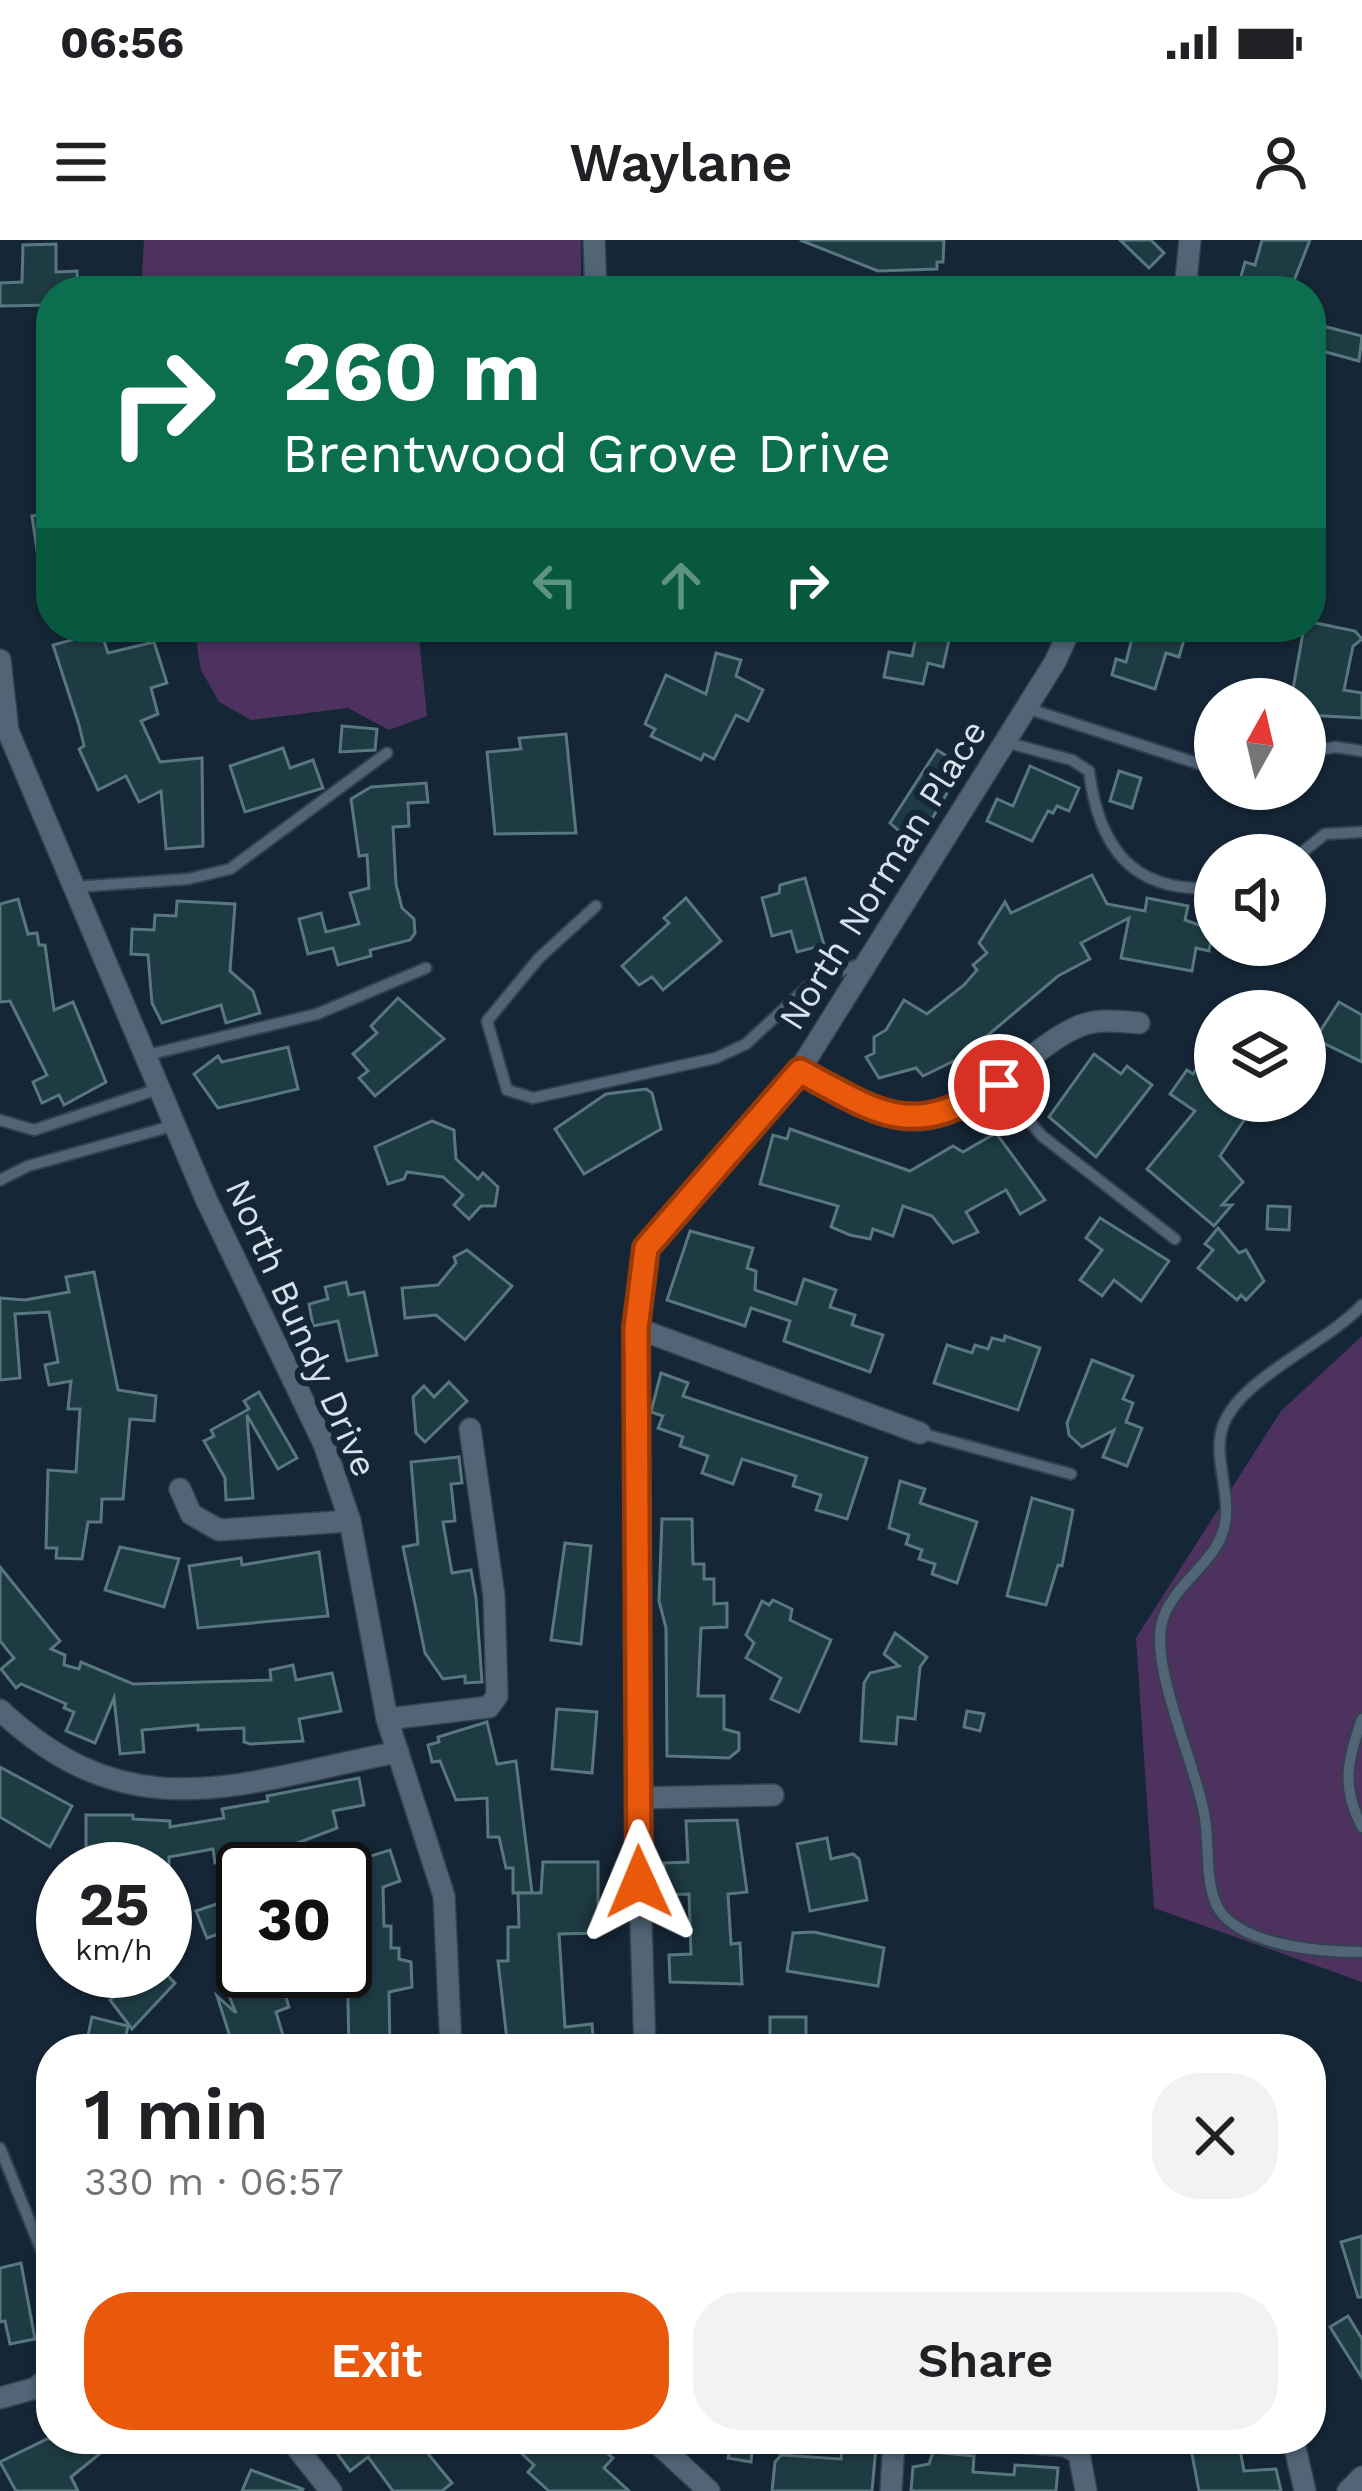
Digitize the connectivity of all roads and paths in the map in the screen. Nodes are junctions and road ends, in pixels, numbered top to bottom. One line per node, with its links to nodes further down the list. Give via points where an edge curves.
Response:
1 (594, 240): 3 (street)
2 (1190, 240): 4 (street)
3 (595, 276)
4 (1186, 276)
5 (1063, 642): 7 (street, North Norman Place)
6 (0, 660): 15 (street, North Bundy Drive, via 8,730)
7 (1026, 708): 8 (street, North Norman Place); 12 (lane)
8 (1005, 742): 16 (lane, via 1089,771 1093,804 1121,860 1165,886); 18 (street, North Norman Place)
9 (1326, 749): 10 (lane)
10 (1362, 752)
11 (387, 753): 15 (lane, via 230,869)
12 (1194, 762)
13 (1362, 832): 14 (lane)
14 (1325, 834)
15 (74, 887): 21 (street, North Bundy Drive)
16 (1194, 887)
17 (596, 906): 18 (lane, via 487,1021 507,1090 533,1098 716,1058 746,1044 816,979)
18 (867, 962): 22 (street, North Norman Place)
19 (426, 968): 21 (lane, via 316,1014)
20 (1139, 1023): 23 (street, via 1078,1026)
21 (147, 1055): 24 (street, North Bundy Drive)
22 (800, 1071): 23 (street, via 884,1115 922,1118); 30 (street, North Norman Place, via 646,1248)
23 (999, 1085): 28 (lane, via 1042,1136)
24 (161, 1088): 25 (lane, via 34,1130); 26 (street, North Bundy Drive)
25 (0, 1120)
26 (176, 1125): 27 (lane); 35 (street, North Bundy Drive, via 324,1444)
27 (0, 1180)
28 (1174, 1239)
29 (1362, 1304): 43 (lane, via 1245,1397 1223,1424 1225,1528 1162,1622 1162,1647 1183,1754 1206,1820 1218,1910 1232,1924 1276,1940)
30 (636, 1328): 32 (street); 41 (street, North Norman Place)
31 (470, 1429): 37 (street, via 494,1596 497,1696 489,1707)
32 (920, 1433): 33 (lane)
33 (1071, 1474)
34 (180, 1490): 35 (street, via 191,1514 220,1530)
35 (350, 1521): 37 (street, North Bundy Drive)
36 (0, 1709): 39 (street, via 65,1762 111,1783 155,1790)
37 (388, 1719): 39 (street, North Bundy Drive)
38 (1362, 1720): 42 (lane, via 1346,1793)
39 (398, 1752): 44 (street, North Bundy Drive, via 444,1896)
40 (773, 1796): 41 (street)
41 (637, 1798): 45 (street, North Norman Place)
42 (1362, 1827)
43 (1362, 1952)
44 (450, 2034)
45 (645, 2034)
46 (0, 2148): 47 (lane)
47 (36, 2237)
48 (36, 2387): 49 (street)
49 (0, 2398)
50 (302, 2454): 56 (street)
51 (679, 2454): 57 (street)
52 (893, 2454): 58 (street)
53 (1078, 2454): 59 (street)
54 (1296, 2454): 60 (street)
55 (1362, 2477): 61 (street)
56 (332, 2491)
57 (709, 2491)
58 (891, 2491)
59 (1086, 2491)
60 (1305, 2491)
61 (1348, 2491)

